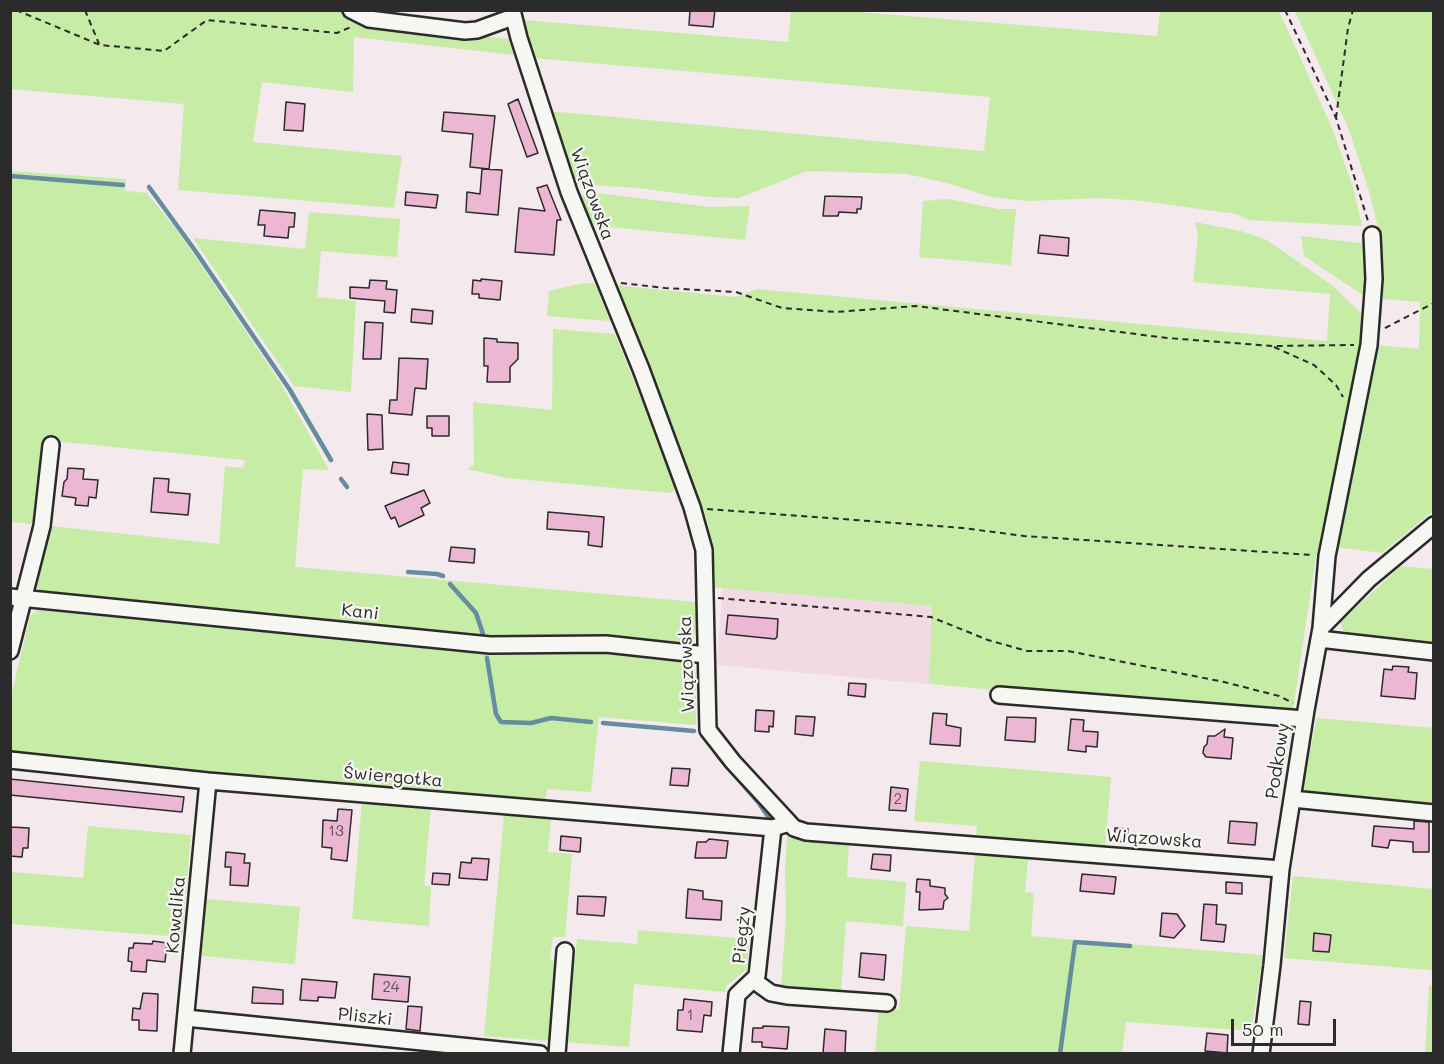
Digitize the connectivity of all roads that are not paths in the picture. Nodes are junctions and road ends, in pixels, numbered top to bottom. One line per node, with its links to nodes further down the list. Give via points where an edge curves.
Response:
1 (351, 10): 2 (street, via 369,20 465,31 477,30)
2 (513, 14): 10 (street, Wiązowska, via 569,192 692,507 704,550)
3 (1372, 235): 7 (street, Podkowy, via 1374,279 1369,345 1327,556)
4 (51, 445): 6 (street, via 42,526)
5 (1433, 526): 7 (street, via 1369,579)
6 (17, 598): 8 (street); 10 (street, Kani, via 490,645 606,644)
7 (1321, 633): 9 (street); 12 (street, Podkowy)
8 (10, 651)
9 (1434, 652)
10 (706, 655): 17 (street, Wiązowska, via 708,730)
11 (999, 695): 12 (street)
12 (1305, 714): 15 (street, Podkowy)
13 (10, 760): 14 (street, Świergotka)
14 (208, 781): 18 (street, Świergotka); 23 (street, Kowalika)
15 (1292, 799): 16 (street); 19 (street, Podkowy)
16 (1434, 813)
17 (789, 823): 18 (street); 19 (street, Wiązowska, via 806,832)
18 (773, 828): 21 (street, Piegży, via 758,976)
19 (1281, 869): 28 (street, Podkowy)
20 (565, 951): 26 (street)
21 (753, 980): 22 (street, via 771,993 787,996); 27 (street, Piegży, via 737,995)
22 (887, 1003)
23 (186, 1018): 24 (street, Kowalika); 25 (street, Pliszki)
24 (183, 1053)
25 (540, 1053)
26 (557, 1053)
27 (731, 1053)
28 (1261, 1053)

